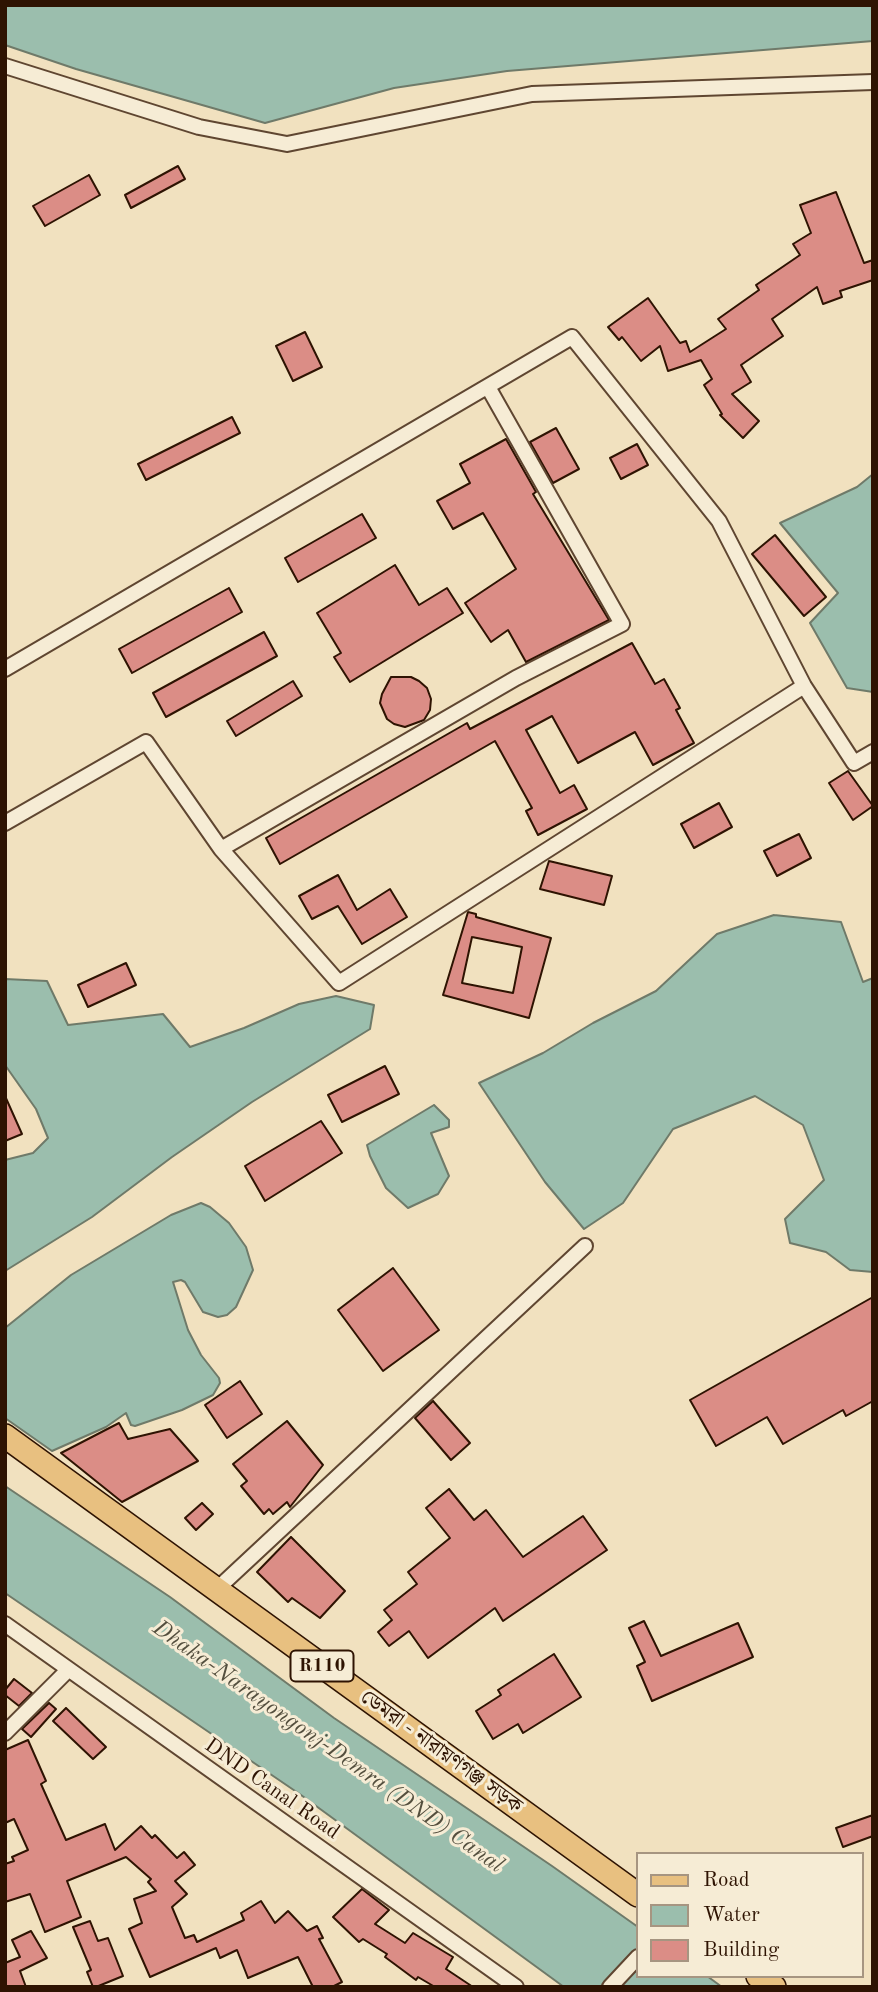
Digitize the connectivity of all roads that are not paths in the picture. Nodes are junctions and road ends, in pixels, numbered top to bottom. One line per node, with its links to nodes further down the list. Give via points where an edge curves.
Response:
1 (5, 66): 2 (street, via 199,127 286,144 532,94)
2 (873, 82)
3 (488, 387): 4 (street); 5 (street, via 572,337 719,521); 8 (street, via 622,624 516,678)
4 (5, 669)
5 (804, 685): 6 (street, via 854,763); 8 (street, via 339,983)
6 (873, 752)
7 (5, 823): 8 (street, via 146,742)
8 (221, 849)
9 (585, 1246): 11 (street)
10 (5, 1436): 11 (main road, ডেমরা - নারায়ণগঞ্জ সড়ক / R110)
11 (216, 1590): 15 (main road, ডেমরা - নারায়ণগঞ্জ সড়ক / R110)
12 (5, 1624): 13 (street, DND Canal Road)
13 (68, 1670): 14 (street); 17 (street, DND Canal Road)
14 (5, 1733)
15 (636, 1894)
16 (636, 1959): 18 (street)
17 (516, 1987)
18 (610, 1987)

